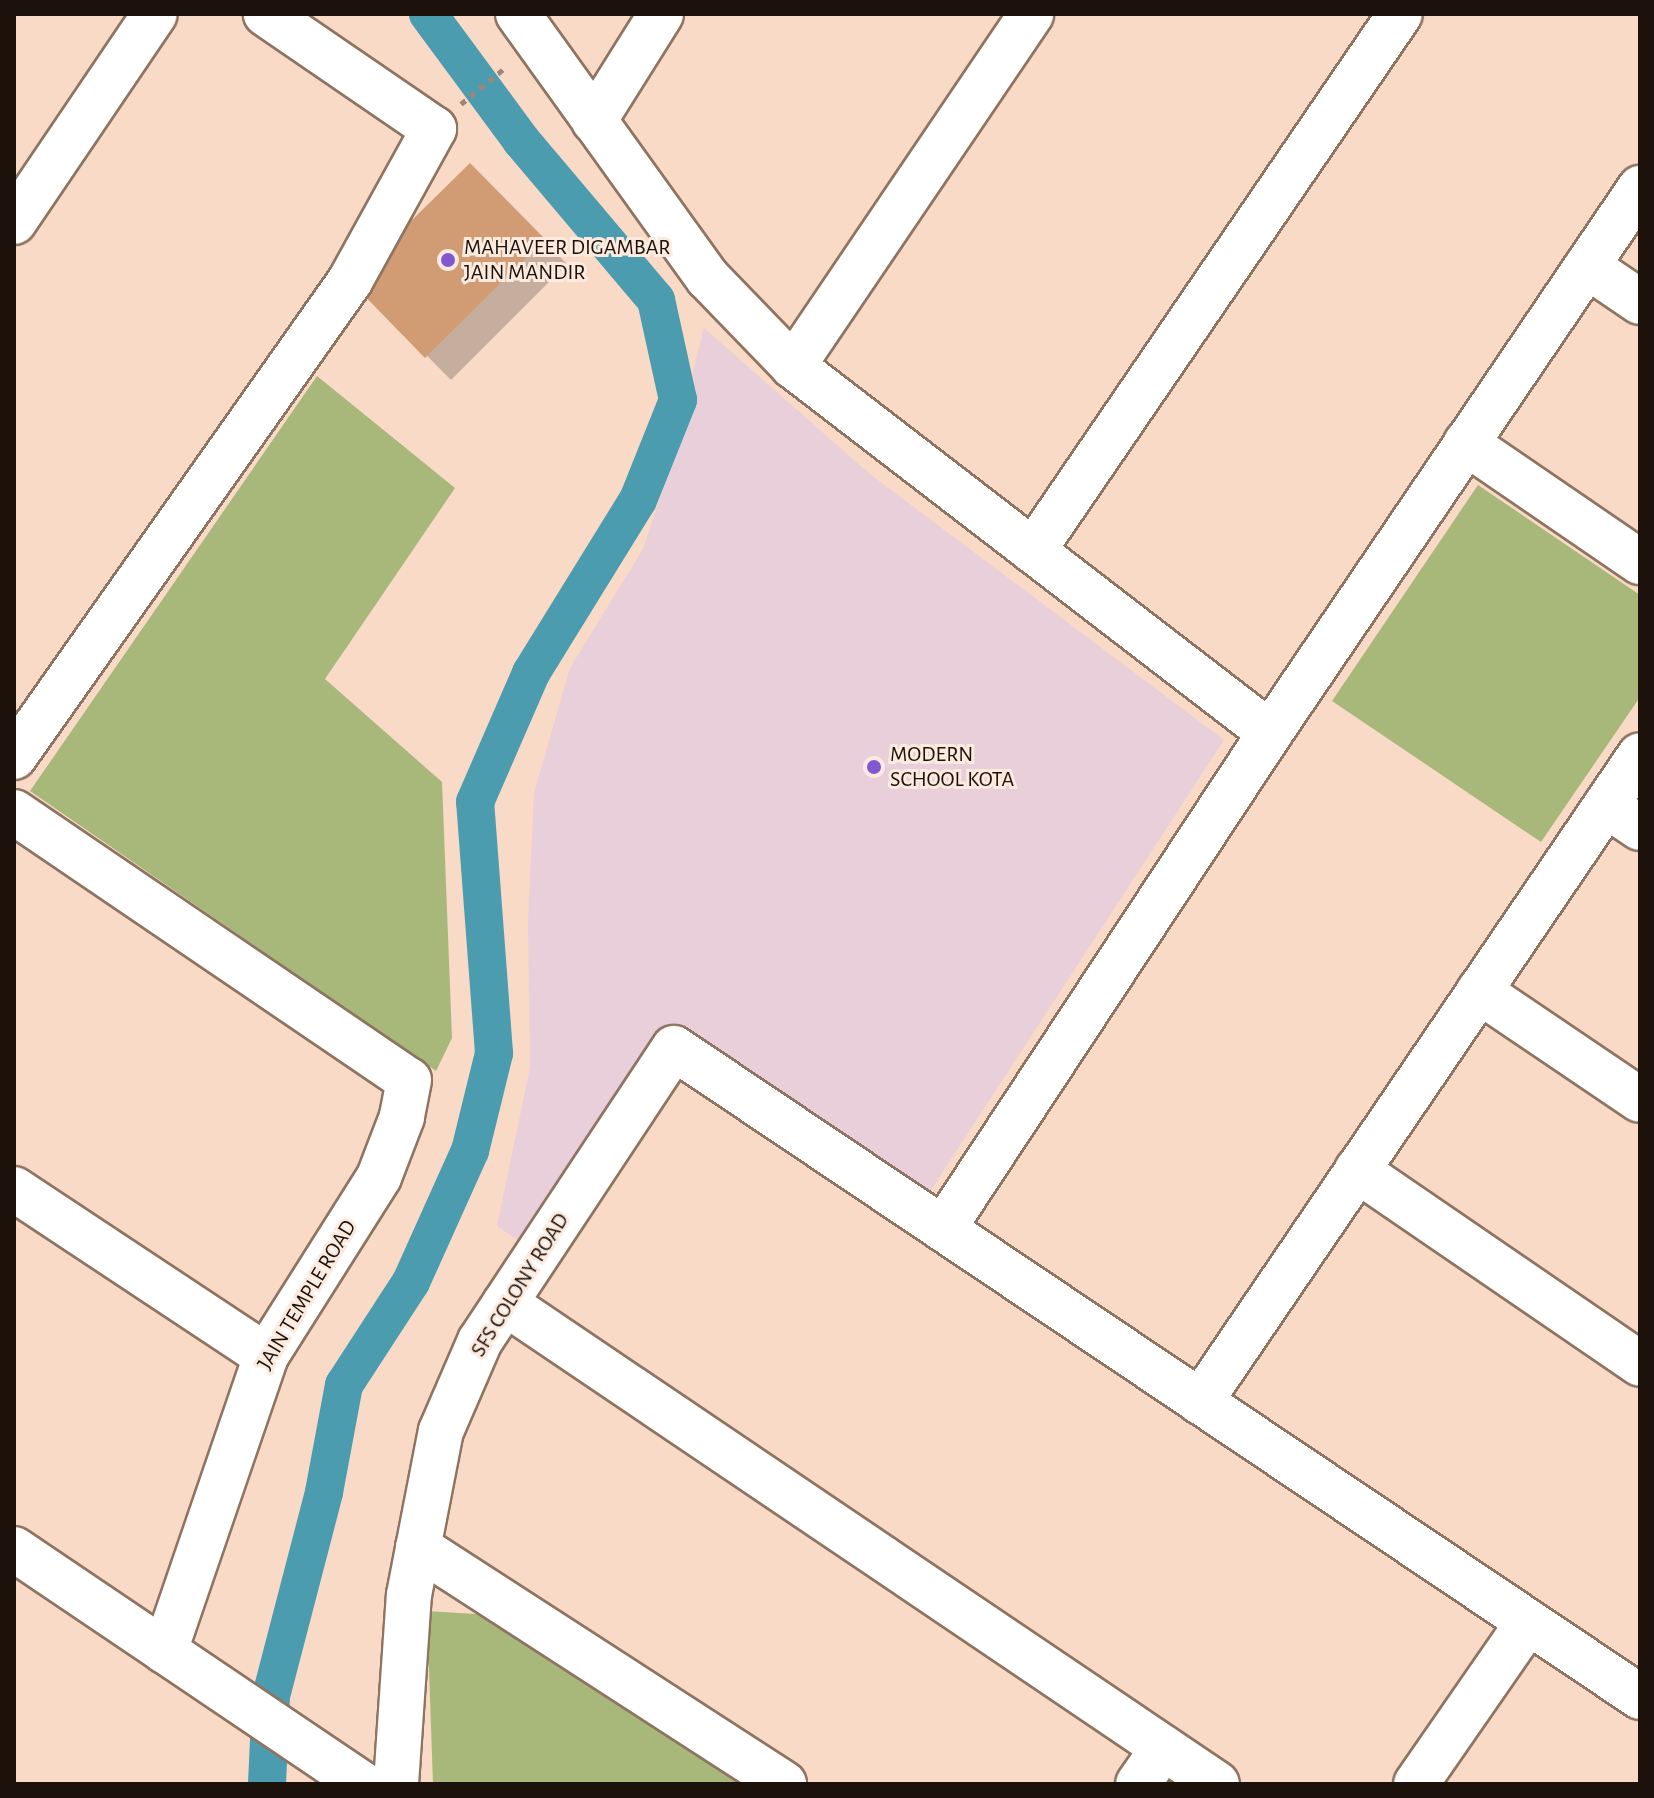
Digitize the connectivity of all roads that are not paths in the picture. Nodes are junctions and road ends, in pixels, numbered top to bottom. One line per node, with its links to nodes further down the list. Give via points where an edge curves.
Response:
1 (155, 14): 9 (street)
2 (266, 14): 18 (street, via 434,129 350,281)
3 (518, 14): 7 (street)
4 (661, 14): 7 (street)
5 (1031, 14): 12 (street)
6 (1400, 14): 14 (street)
7 (594, 121): 12 (street, via 708,278)
8 (1640, 188): 10 (street)
9 (14, 222)
10 (1587, 266): 11 (street); 13 (street)
11 (1640, 302)
12 (793, 366): 14 (street)
13 (1466, 443): 15 (street); 16 (street)
14 (1033, 551): 16 (street)
15 (1640, 562)
16 (1270, 733): 25 (street)
17 (1640, 755): 20 (street)
18 (14, 757)
19 (14, 812): 27 (street, JAIN TEMPLE ROAD, via 409,1080 402,1117 379,1177)
20 (1623, 816): 21 (street)
21 (1479, 991): 22 (street); 23 (street)
22 (1640, 1100)
23 (1357, 1170): 28 (street); 29 (street)
24 (14, 1189): 27 (street)
25 (943, 1229): 26 (street, SFS COLONY ROAD, via 674,1048); 29 (street)
26 (505, 1303): 30 (street, SFS COLONY ROAD, via 480,1341 441,1431); 35 (street)
27 (266, 1356): 33 (street, JAIN TEMPLE ROAD)
28 (1640, 1364)
29 (1200, 1402): 32 (street)
30 (418, 1547): 37 (street, SFS COLONY ROAD, via 409,1595); 38 (street)
31 (14, 1549): 33 (street)
32 (1528, 1622): 34 (street); 41 (street)
33 (165, 1651): 36 (street)
34 (1640, 1697)
35 (1163, 1748): 39 (street); 40 (street)
36 (363, 1784)
37 (396, 1784)
38 (784, 1784)
39 (1138, 1784)
40 (1217, 1784)
41 (1416, 1784)

